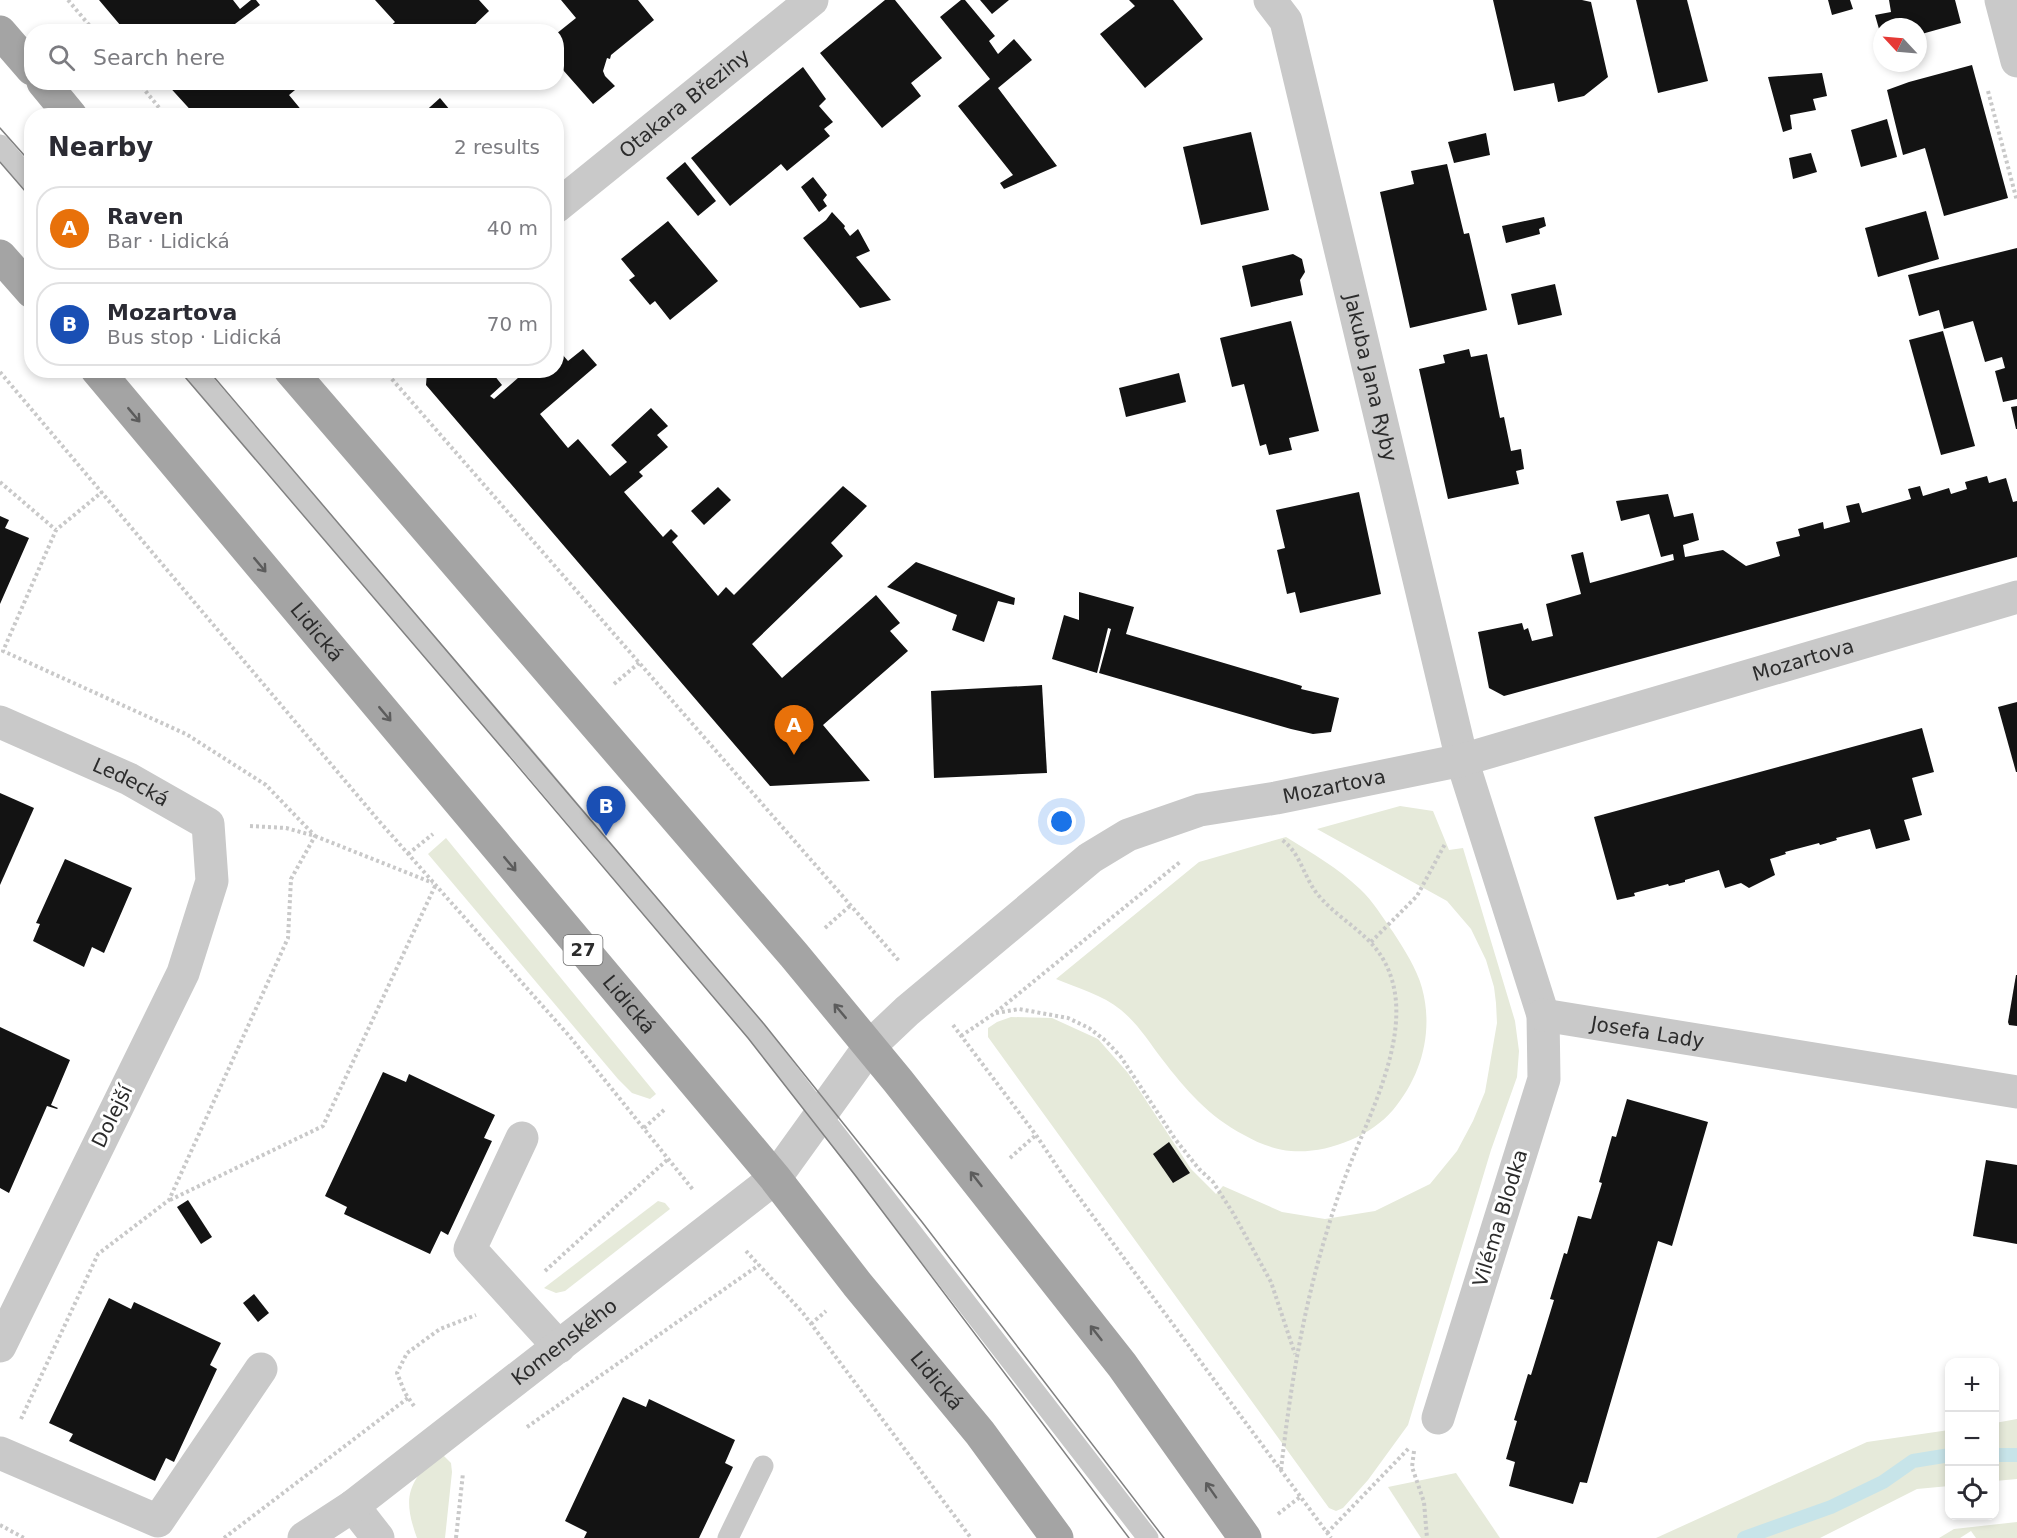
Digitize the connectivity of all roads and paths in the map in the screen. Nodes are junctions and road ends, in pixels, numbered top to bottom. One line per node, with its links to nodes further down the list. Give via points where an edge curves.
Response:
1 (68, 0): 5 (path)
2 (812, 0): 16 (street, Otakara Březiny)
3 (1270, 0): 29 (street, Jakuba Jana Ryby, via 1286,21)
4 (2001, 0): 8 (street)
5 (88, 24)
6 (0, 32): 7 (main road)
7 (24, 60)
8 (2017, 61)
9 (1987, 89): 17 (path)
10 (50, 90): 12 (main road)
11 (145, 90): 13 (path)
12 (64, 108)
13 (159, 108)
14 (0, 145): 15 (lane)
15 (24, 173)
16 (564, 201)
17 (2017, 201)
18 (0, 256): 19 (main road)
19 (24, 283)
20 (0, 372): 26 (path)
21 (104, 378): 44 (main road, Lidická / 27, one-way to 44)
22 (200, 378): 40 (lane, via 756,1031)
23 (297, 378): 38 (main road, one-way to 23)
24 (391, 378): 34 (path)
25 (0, 482): 26 (path, via 56,530)
26 (102, 492): 33 (path)
27 (2017, 597): 29 (street, Mozartova)
28 (0, 722): 30 (street, Ledecká, via 129,779)
29 (1462, 760): 37 (street); 38 (street, Mozartova, via 1200,810 1128,835 1090,858)
30 (208, 824): 33 (path, via 286,828); 50 (street, Dolejší, via 212,881 183,973)
31 (1279, 838): 35 (path, via 1296,854 1319,896)
32 (1448, 838): 35 (path, via 1417,896)
33 (436, 884): 43 (path, via 571,1038); 45 (path, via 323,1125)
34 (852, 905)
35 (1371, 942): 52 (path, via 1386,963 1393,983 1396,1027 1384,1078 1326,1232)
36 (995, 1013): 52 (path, via 1019,1009 1068,1018 1089,1028 1121,1056 1175,1139 1213,1182 1233,1213 1271,1282)
37 (1543, 1015): 39 (street, Josefa Lady); 55 (street, Viléma Blodka, via 1544,1079)
38 (870, 1046): 40 (street, Mozartova); 74 (main road, one-way to 38, via 1122,1365)
39 (2017, 1092)
40 (820, 1114): 44 (street, Mozartova); 73 (lane)
41 (1036, 1135): 60 (path)
42 (522, 1138): 49 (street, via 470,1249)
43 (668, 1159): 46 (path); 49 (path)
44 (775, 1178): 46 (street, Komenského); 72 (main road, Lidická / 27, via 980,1433)
45 (170, 1200)
46 (719, 1222): 48 (path); 51 (street, Komenského)
47 (98, 1254): 58 (path)
48 (759, 1265): 56 (path); 71 (path, via 811,1324)
49 (515, 1298): 51 (street); 54 (path, via 440,1329 407,1353 397,1373)
50 (0, 1346)
51 (559, 1347): 57 (street, Komenského)
52 (1296, 1355): 60 (path)
53 (261, 1369): 58 (street, via 158,1521)
54 (408, 1398): 57 (path); 64 (path)
55 (1437, 1418)
56 (522, 1430)
57 (440, 1438): 61 (street, Komenského); 69 (path, via 463,1471)
58 (2, 1454)
59 (763, 1466): 70 (lane)
60 (1281, 1471): 63 (path)
61 (353, 1506): 67 (street, Komenského); 68 (street)
62 (0, 1525): 65 (path)
63 (1327, 1533): 75 (path); 76 (path, via 1415,1442 1412,1467 1424,1502)
64 (232, 1536): 66 (path)
65 (24, 1538)
66 (224, 1538)
67 (304, 1538)
68 (378, 1538)
69 (456, 1538)
70 (728, 1538)
71 (970, 1538)
72 (1057, 1538)
73 (1148, 1538)
74 (1245, 1538)
75 (1331, 1538)
76 (1426, 1538)

